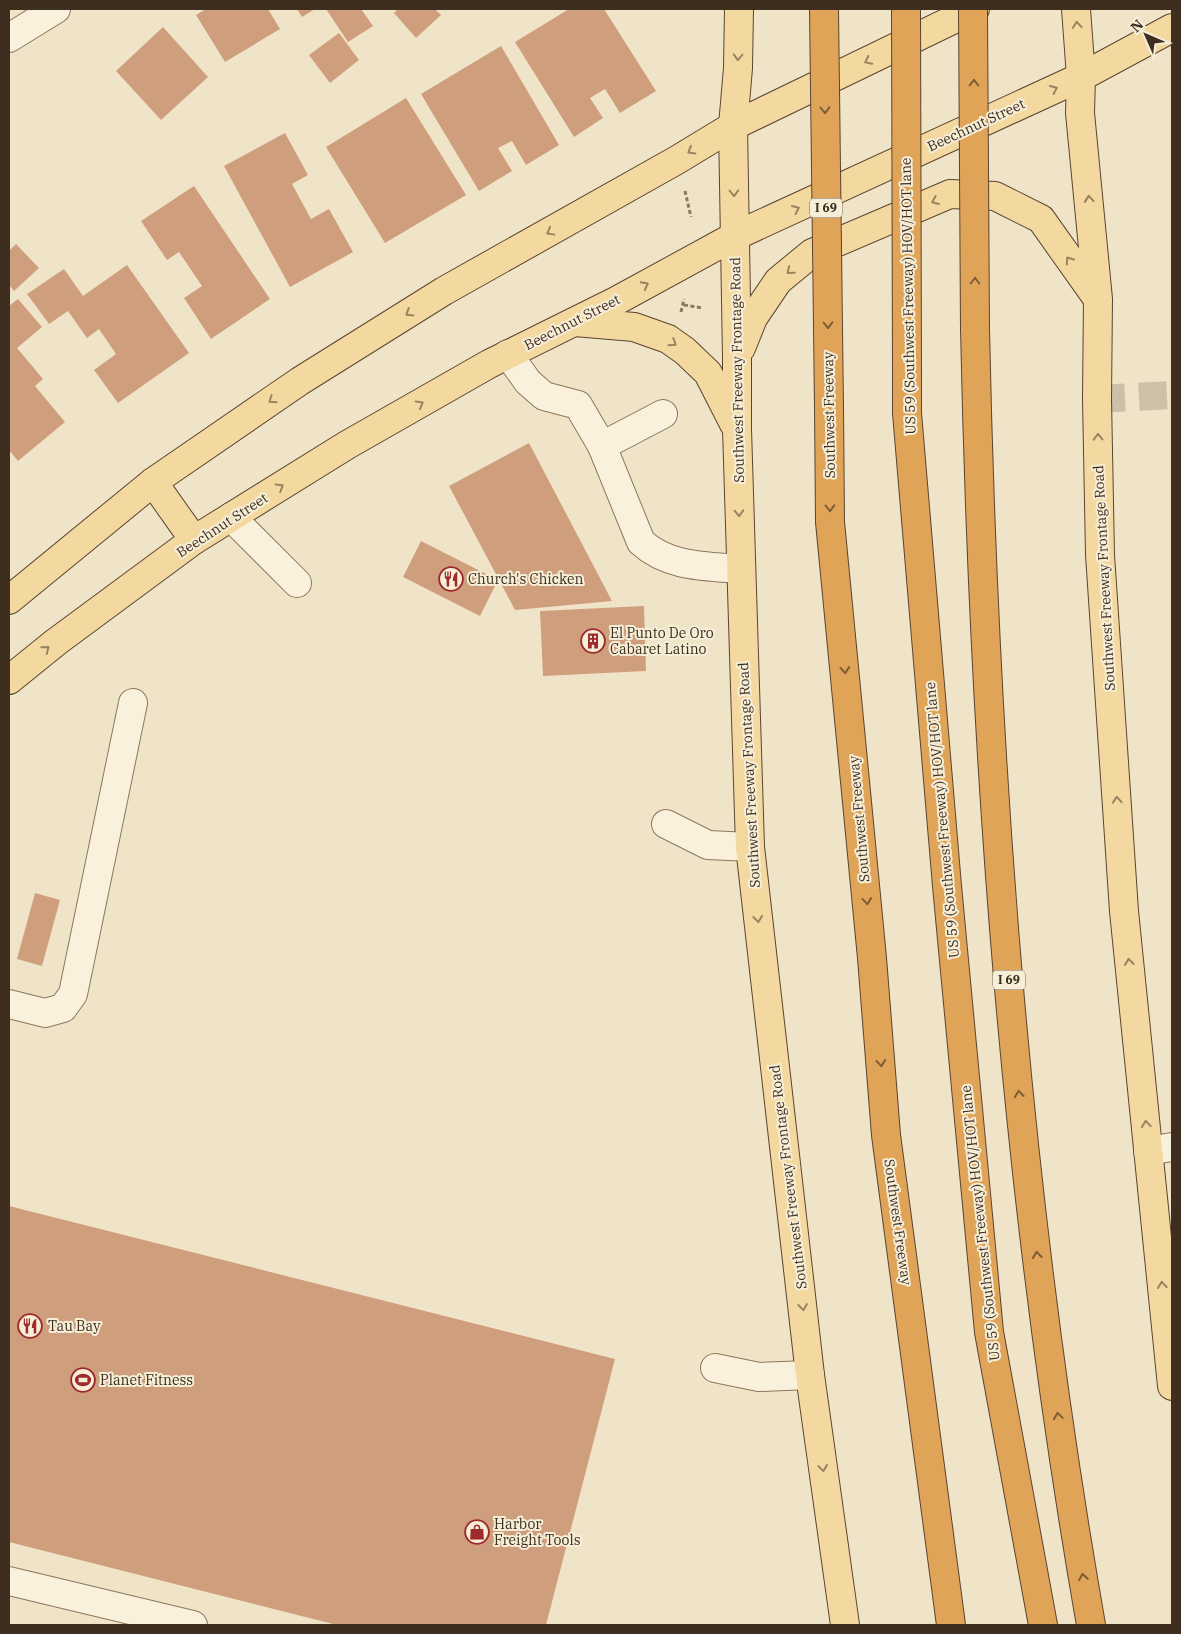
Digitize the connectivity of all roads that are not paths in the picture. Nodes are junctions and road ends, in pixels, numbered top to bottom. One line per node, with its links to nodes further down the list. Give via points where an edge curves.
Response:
1 (56, 9): 8 (street)
2 (739, 9): 10 (main road, Southwest Freeway Frontage Road, one-way to 10)
3 (824, 9): 37 (highway, Southwest Freeway / I 69, one-way to 37, bridge, via 830,522 886,1135)
4 (906, 9): 38 (highway, US 59 (Southwest Freeway) HOV/HOT lane, bridge, via 907,412 947,886 989,1332)
5 (974, 9): 10 (main road, one-way to 10); 39 (highway, I 69, one-way to 5, bridge, via 1038,1273 1003,923 982,571 975,329)
6 (1076, 9): 9 (main road, Southwest Freeway Frontage Road, one-way to 6)
7 (1172, 28): 9 (main road, Beechnut Street)
8 (9, 38)
9 (1081, 76): 11 (main road, Beechnut Street, one-way to 9); 12 (main road, Southwest Freeway Frontage Road, one-way to 9, via 1080,113)
10 (733, 126): 11 (main road, Southwest Freeway Frontage Road, one-way to 11); 19 (main road, one-way to 19, via 444,291 300,381)
11 (735, 236): 13 (main road, Beechnut Street, one-way to 11); 15 (main road, Southwest Freeway Frontage Road)
12 (1098, 300): 15 (main road, one-way to 15, via 1041,220 995,196 950,194 812,253 778,281 754,318); 30 (main road, Southwest Freeway Frontage Road, one-way to 12, via 1124,911 1100,556)
13 (575, 322): 14 (main road, Beechnut Street); 17 (main road, one-way to 17, via 634,327 668,339 708,373)
14 (508, 354): 18 (street, via 528,382 544,396 578,405); 20 (main road, Beechnut Street, one-way to 14, via 347,445)
15 (737, 358): 17 (main road, Southwest Freeway Frontage Road)
16 (663, 414): 18 (street)
17 (737, 429): 22 (main road, Southwest Freeway Frontage Road, one-way to 22)
18 (602, 446): 22 (street, via 640,542 651,552 679,564)
19 (153, 482): 21 (main road); 24 (main road)
20 (231, 517): 21 (main road, Beechnut Street); 23 (street)
21 (194, 540): 25 (main road, Beechnut Street, one-way to 21)
22 (741, 569): 28 (main road, Southwest Freeway Frontage Road)
23 (297, 583)
24 (9, 600)
25 (9, 680)
26 (133, 703): 29 (street, via 73,994 63,1008 45,1013)
27 (666, 824): 28 (street, via 708,844)
28 (750, 847): 32 (main road, Southwest Freeway Frontage Road, one-way to 32)
29 (9, 1004)
30 (1160, 1149): 33 (main road, Southwest Freeway Frontage Road, one-way to 30)
31 (715, 1368): 32 (street, via 758,1377)
32 (810, 1375): 36 (main road, Southwest Freeway Frontage Road, one-way to 36)
33 (1172, 1386)
34 (9, 1581): 35 (street)
35 (193, 1625)
36 (845, 1625)
37 (951, 1625)
38 (1043, 1625)
39 (1090, 1625)

